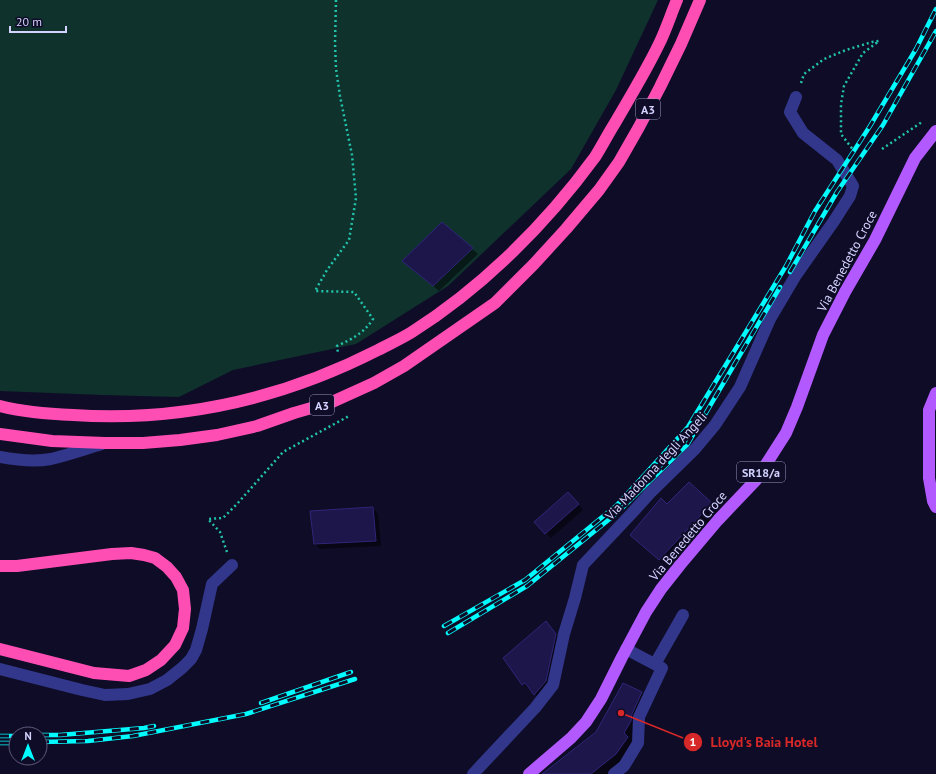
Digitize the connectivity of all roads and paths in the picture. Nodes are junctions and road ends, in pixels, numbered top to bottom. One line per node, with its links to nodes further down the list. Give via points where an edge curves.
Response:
1 (336, 0): 9 (path, via 336,69 352,155 356,198 349,240 314,291 354,292 373,319 353,338 337,346)
2 (677, 0): 11 (highway, A3, via 659,44 634,91 596,155 561,201 471,290 411,333 356,361 289,388 213,407 178,413 92,416)
3 (700, 0): 14 (highway, A3, via 660,87 619,162 566,229 495,303 404,366 332,402 257,426 217,435 143,443)
4 (796, 97): 8 (path, via 804,74 824,59 879,41 863,53 844,86 841,134 854,151); 26 (street, Via Madonna degli Angeli, via 790,112 803,133 837,160 853,186 850,196 796,275 770,319 740,387 715,425 583,565 553,685 535,708)
5 (926, 120): 7 (path)
6 (936, 131): 23 (main road, Via Benedetto Croce / SR18/a, via 915,158 875,240 823,335 798,408 786,434 756,480 661,589)
7 (882, 149)
8 (857, 151)
9 (339, 358)
10 (936, 393): 16 (main road, via 930,410 928,478 932,501)
11 (0, 406)
12 (349, 416): 17 (path, via 283,452 223,518 208,519 220,532)
13 (0, 434): 14 (highway, A3, via 52,441)
14 (105, 443): 15 (street, via 50,459)
15 (0, 457)
16 (936, 507)
17 (232, 565): 25 (street, via 212,584 202,629 191,658 168,680 150,690 105,695)
18 (0, 566): 19 (highway)
19 (17, 566): 20 (highway); 22 (highway, via 112,554 144,554 155,558 176,576 183,590 183,628 175,645 161,660 146,670 129,676 94,673)
20 (0, 571)
21 (683, 615): 24 (street)
22 (0, 649)
23 (626, 649): 24 (street); 27 (main road, Via Benedetto Croce / SR18/a, via 601,699 586,722)
24 (655, 664): 28 (street, via 662,668 639,717 638,743 624,766)
25 (0, 669)
26 (472, 774)
27 (528, 774)
28 (614, 774)

